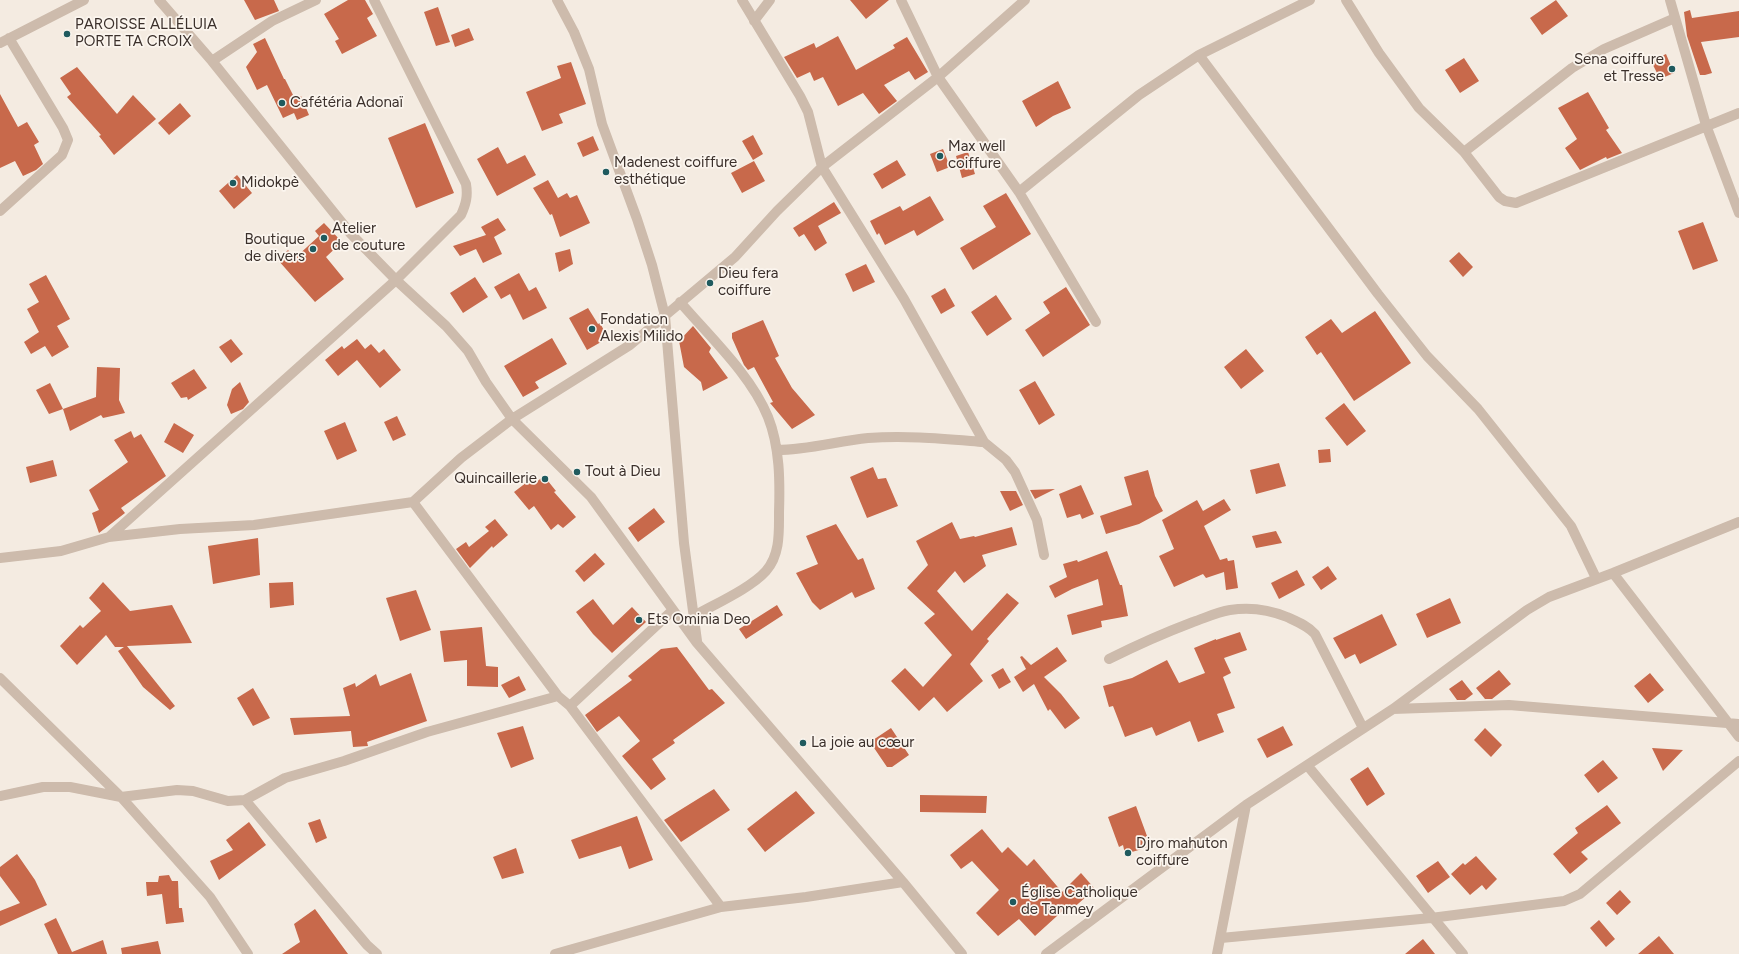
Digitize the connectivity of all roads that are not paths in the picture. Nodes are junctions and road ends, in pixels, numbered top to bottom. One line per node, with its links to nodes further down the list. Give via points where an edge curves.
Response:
1 (84, 0): 15 (street)
2 (159, 0): 17 (street)
3 (316, 0): 17 (street, via 272,21)
4 (374, 0): 26 (street, via 466,184 468,195 461,215)
5 (557, 0): 28 (street, via 589,69 602,124 637,219)
6 (742, 0): 14 (street)
7 (770, 0): 14 (street)
8 (901, 0): 18 (street)
9 (1025, 0): 18 (street)
10 (1310, 0): 16 (street)
11 (1346, 0): 21 (street, via 1379,53 1419,108)
12 (1670, 0): 13 (street)
13 (1675, 18): 20 (street); 21 (street, via 1604,49 1572,68)
14 (754, 21): 22 (street, via 808,112)
15 (5, 40): 24 (street, via 63,128 68,140 62,155)
16 (1199, 55): 23 (street, via 1139,95); 39 (street, via 1422,350 1478,409 1571,526)
17 (212, 61): 26 (street, via 351,234)
18 (938, 77): 22 (street); 23 (street)
19 (1739, 113): 20 (street)
20 (1706, 126): 21 (street, via 1516,203 1499,197); 25 (street)
21 (1464, 152)
22 (822, 167): 27 (street, via 735,257); 31 (street, via 904,299)
23 (1019, 192): 29 (street)
24 (0, 211)
25 (1739, 213)
26 (396, 280): 30 (street, via 446,326 468,351); 35 (street)
27 (680, 302): 28 (street); 32 (street, via 752,387 769,418)
28 (665, 316): 30 (street, via 630,345); 41 (street, via 684,543)
29 (1096, 322)
30 (512, 419): 33 (street, via 461,458); 40 (street, via 591,497)
31 (984, 442): 32 (street, via 897,436); 36 (street, via 1006,460 1015,472 1037,520)
32 (777, 450): 41 (street, via 779,530 773,561 765,572 752,582)
33 (413, 502): 35 (street, via 254,525 180,529); 45 (street)
34 (1739, 522): 38 (street)
35 (109, 537): 37 (street, via 61,551)
36 (1044, 555)
37 (0, 558)
38 (1613, 573): 39 (street); 48 (street)
39 (1596, 578): 47 (street, via 1549,597 1527,610)
40 (673, 610): 42 (street); 46 (street)
41 (694, 616): 42 (street)
42 (697, 643): 57 (street)
43 (1110, 659): 49 (street, via 1142,643 1215,614 1230,610 1265,610 1310,628 1315,634)
44 (0, 678): 54 (street)
45 (558, 696): 46 (street); 55 (street, via 426,732 344,761 285,778)
46 (570, 706): 58 (street)
47 (1393, 709): 48 (street, via 1509,705); 49 (street)
48 (1734, 724): 50 (street)
49 (1363, 728): 52 (street)
50 (1739, 737)
51 (1739, 761): 59 (street, via 1580,894 1549,904)
52 (1307, 765): 56 (street); 59 (street)
53 (0, 796): 54 (street, via 43,786 70,787)
54 (121, 797): 55 (street, via 177,790 193,791 228,802); 61 (street, via 210,896)
55 (245, 800): 62 (street)
56 (1246, 805): 60 (street); 65 (street)
57 (904, 882): 58 (street); 64 (street)
58 (721, 907): 63 (street)
59 (1432, 918): 60 (street); 67 (street)
60 (1221, 938): 66 (street)
61 (248, 954)
62 (377, 954)
63 (555, 954)
64 (962, 954)
65 (1046, 954)
66 (1217, 954)
67 (1463, 954)

